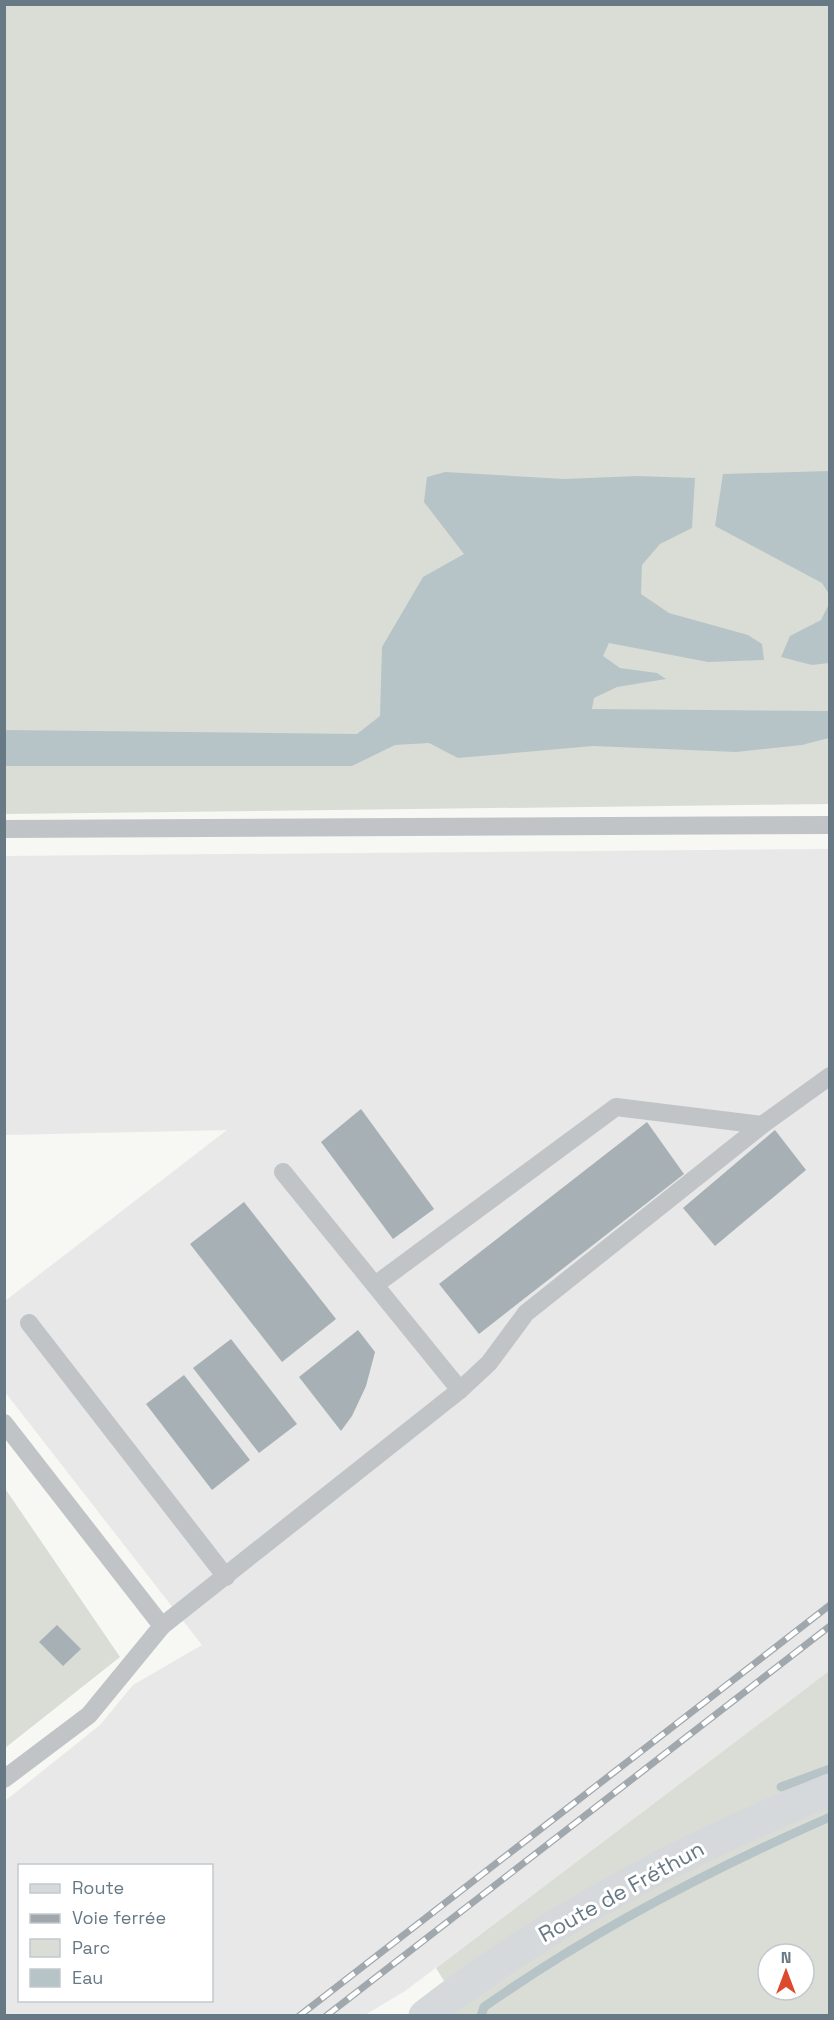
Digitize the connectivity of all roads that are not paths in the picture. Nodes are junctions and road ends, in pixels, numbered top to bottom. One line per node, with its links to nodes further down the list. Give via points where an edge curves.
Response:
1 (830, 825): 2 (lane)
2 (4, 829)
3 (830, 1076): 4 (lane)
4 (762, 1125): 6 (lane, via 616,1107); 8 (lane, via 526,1313 489,1363)
5 (283, 1172): 6 (lane)
6 (375, 1285): 8 (lane)
7 (29, 1323): 10 (lane)
8 (460, 1390): 10 (lane)
9 (4, 1423): 11 (lane)
10 (226, 1576): 11 (lane)
11 (162, 1626): 12 (lane, via 89,1715)
12 (4, 1779)
13 (830, 1790): 14 (street, Route de Fréthun, via 760,1818 636,1879 538,1936)
14 (425, 2016)

